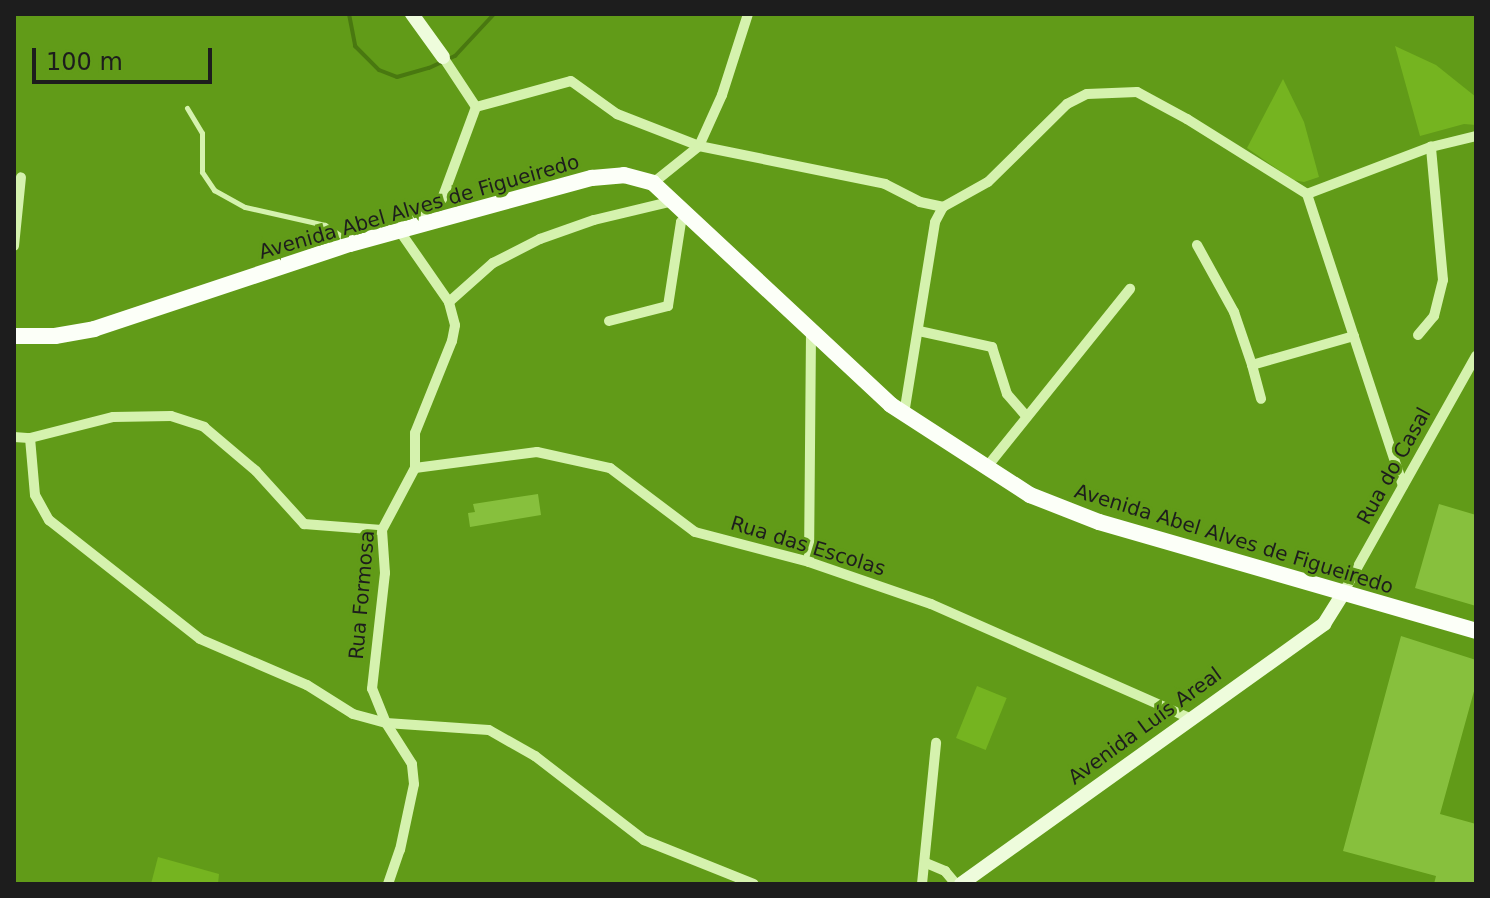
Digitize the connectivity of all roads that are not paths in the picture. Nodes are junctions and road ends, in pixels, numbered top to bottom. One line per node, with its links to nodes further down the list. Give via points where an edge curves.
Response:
1 (412, 14): 3 (street)
2 (748, 14): 7 (street)
3 (446, 62): 4 (street)
4 (476, 107): 7 (street, via 571,81 617,114); 15 (street, via 442,199)
5 (187, 108): 16 (lane, via 202,133 202,172 214,190 245,207 325,225)
6 (1476, 136): 8 (street)
7 (699, 146): 10 (street); 13 (street, via 885,184)
8 (1431, 147): 11 (street); 24 (street, via 1443,280 1434,316)
9 (21, 177): 18 (street)
10 (653, 183): 12 (main road, Avenida Abel Alves de Figueiredo); 15 (main road, Avenida Abel Alves de Figueiredo, via 624,175 592,178)
11 (1307, 194): 13 (street, via 1162,105 1137,92 1114,91 1087,94 1067,104 988,182); 26 (street)
12 (673, 201): 14 (main road, Avenida Abel Alves de Figueiredo); 20 (street, via 540,239 493,263)
13 (943, 207): 22 (street, via 935,222)
14 (688, 215): 21 (street, via 681,222 668,306); 23 (main road, Avenida Abel Alves de Figueiredo)
15 (399, 230): 16 (main road, Avenida Abel Alves de Figueiredo); 20 (street)
16 (350, 244): 25 (main road, Avenida Abel Alves de Figueiredo, via 94,329)
17 (1197, 245): 28 (street, via 1234,312)
18 (14, 246)
19 (1130, 289): 31 (street)
20 (449, 302): 34 (street, Rua Formosa, via 455,325 452,341 415,433)
21 (609, 321)
22 (919, 331): 30 (street); 31 (street, via 992,347 1007,394)
23 (811, 333): 30 (main road, Avenida Abel Alves de Figueiredo); 38 (street)
24 (1418, 335)
25 (14, 336)
26 (1354, 336): 28 (street); 36 (street)
27 (1476, 356): 36 (street, Rua do Casal)
28 (1252, 365): 29 (street)
29 (1261, 399)
30 (904, 414): 35 (main road, Avenida Abel Alves de Figueiredo)
31 (1027, 417): 35 (street)
32 (14, 437): 33 (street)
33 (30, 438): 37 (street, via 113,417 171,416 204,427 256,471 304,524); 42 (street, via 35,495 49,520 200,639 307,685 353,714)
34 (415, 468): 37 (street, Rua Formosa); 38 (street, Rua das Escolas, via 537,452 610,468 695,532)
35 (986, 468): 39 (main road, Avenida Abel Alves de Figueiredo, via 1030,495 1099,522)
36 (1403, 486): 39 (street, Rua do Casal)
37 (382, 530): 42 (street, Rua Formosa, via 385,573 372,689)
38 (809, 562): 41 (street, Rua das Escolas, via 931,604)
39 (1343, 593): 40 (main road, Avenida Abel Alves de Figueiredo); 41 (street, Avenida Luís Areal, via 1324,624)
40 (1476, 631)
41 (1189, 718): 48 (street, Avenida Luís Areal)
42 (386, 723): 45 (street, Rua Formosa, via 412,764 414,784); 46 (street, via 489,730 535,756 644,840)
43 (936, 743): 44 (street)
44 (926, 863): 47 (street); 48 (street)
45 (388, 884)
46 (754, 884)
47 (922, 884)
48 (958, 884)

